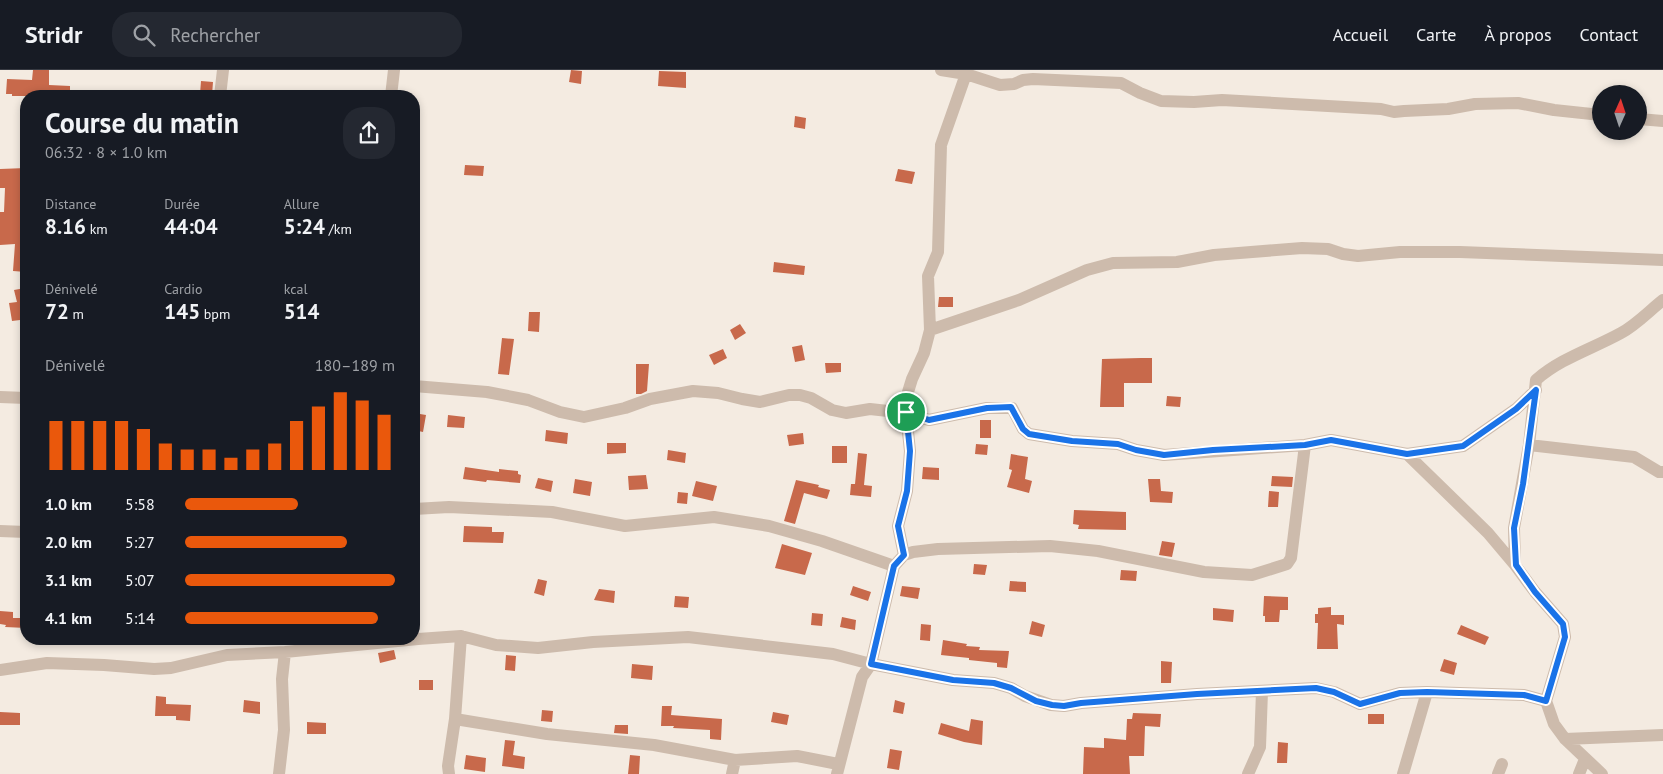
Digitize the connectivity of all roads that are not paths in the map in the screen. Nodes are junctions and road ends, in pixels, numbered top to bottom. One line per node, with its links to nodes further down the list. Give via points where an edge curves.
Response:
1 (223, 70): 5 (street)
2 (394, 70): 6 (street)
3 (941, 70): 4 (street)
4 (966, 74): 7 (street, via 1000,85 1033,79 1121,83 1156,100 1176,102 1222,100 1394,112 1518,103); 12 (street, via 941,145 938,252 928,276)
5 (221, 90)
6 (392, 90)
7 (1592, 114)
8 (1648, 120): 9 (street)
9 (1663, 121)
10 (1663, 260): 12 (street, via 1460,252 1358,256 1328,249 1302,248 1214,255 1178,262 1113,263)
11 (1663, 300): 14 (street, via 1620,334 1547,370 1536,380)
12 (930, 330): 17 (street, via 912,379)
13 (420, 386): 17 (street, via 487,392 584,417 693,391 760,402 800,395 846,413 870,409)
14 (1536, 390): 19 (street); 20 (street, via 1516,409 1463,446)
15 (0, 397): 16 (street)
16 (20, 398)
17 (906, 412): 18 (street, via 929,420 987,408 1011,407 1029,434 1118,444 1164,455); 25 (street, via 910,451 907,491 898,526)
18 (1305, 445): 20 (street, via 1331,440); 25 (street, via 1291,558 1287,564 1268,571 1252,575 1204,572 1098,551 1050,546 938,549)
19 (1529, 445): 21 (street, via 1634,457); 26 (street, via 1514,528)
20 (1407, 454): 26 (street)
21 (1663, 472)
22 (420, 509): 27 (street, via 552,512 624,526 714,517 769,526)
23 (0, 531): 24 (street)
24 (20, 532)
25 (904, 555): 27 (street)
26 (1516, 565): 36 (street, via 1563,624 1565,637)
27 (894, 566): 32 (street)
28 (461, 636): 29 (street); 32 (street, via 496,644 538,648 688,637 833,654); 37 (street)
29 (420, 639)
30 (357, 645): 31 (street)
31 (285, 652): 33 (street, via 227,655 171,668 47,663); 43 (street, via 282,679 284,730)
32 (871, 664): 34 (street, via 953,680 994,683 1031,699 1064,706); 42 (street, via 862,677)
33 (0, 670)
34 (1262, 691): 35 (street, via 1316,688 1360,704 1400,693); 46 (street, via 1260,747)
35 (1427, 692): 36 (street, via 1524,695); 47 (street)
36 (1546, 701): 39 (street, via 1554,724)
37 (455, 720): 41 (street, via 654,745); 44 (street)
38 (1663, 735): 39 (street)
39 (1565, 739): 40 (street)
40 (1585, 759): 48 (street); 49 (street)
41 (736, 760): 42 (street, via 797,756); 45 (street)
42 (837, 769)
43 (279, 774)
44 (449, 774)
45 (732, 774)
46 (1248, 774)
47 (1404, 774)
48 (1580, 774)
49 (1602, 774)

